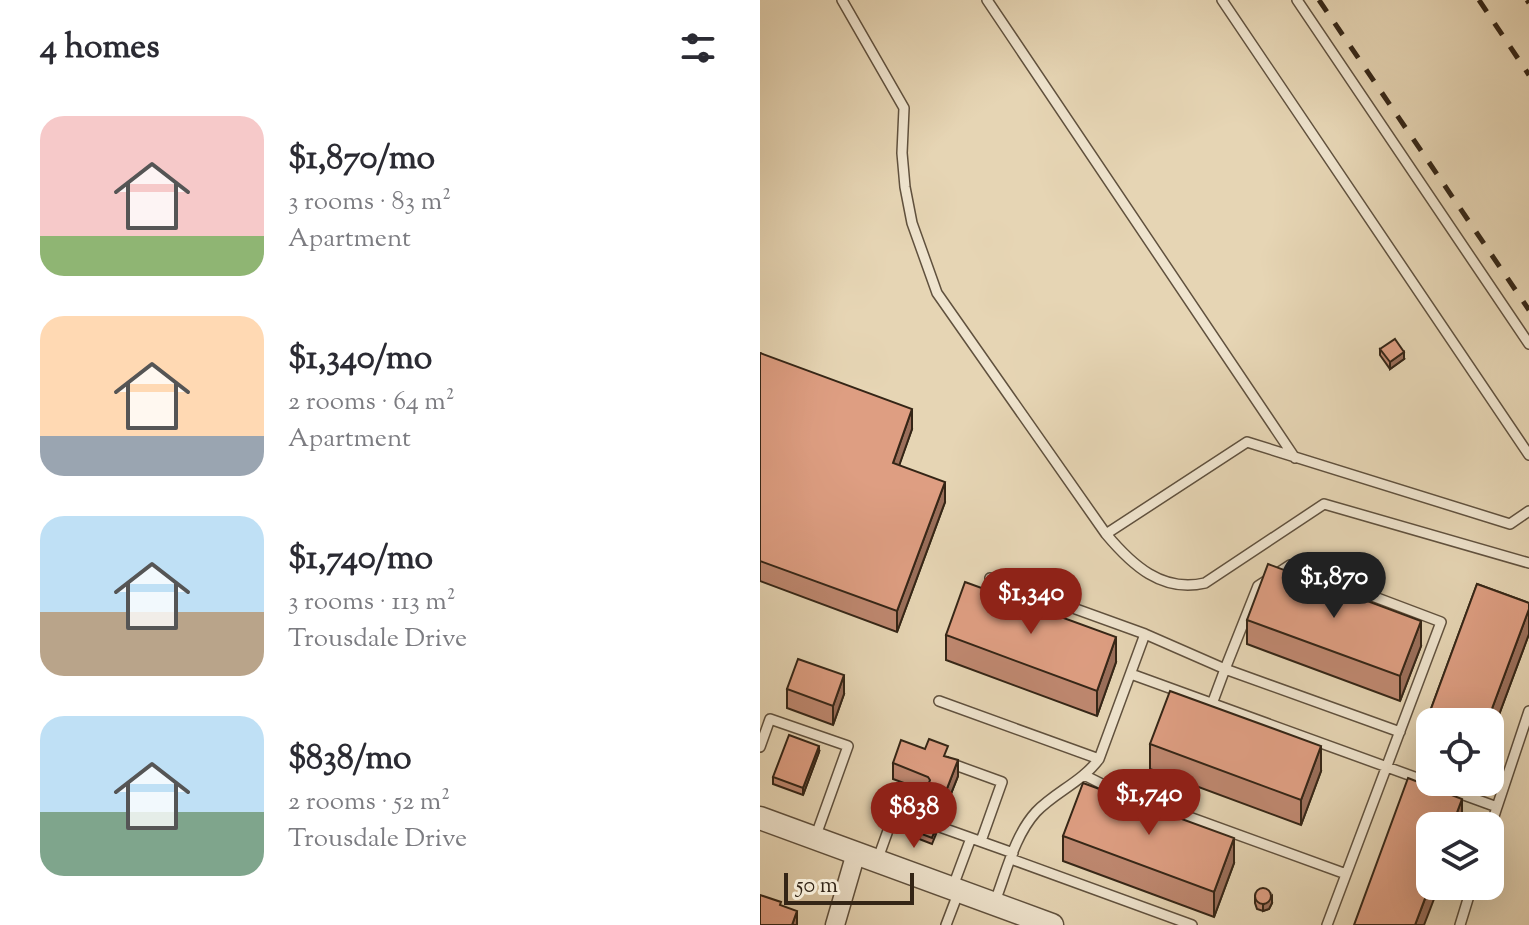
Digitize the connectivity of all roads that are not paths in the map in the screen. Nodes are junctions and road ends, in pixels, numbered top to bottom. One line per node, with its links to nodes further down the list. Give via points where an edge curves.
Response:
1 (842, 0): 9 (lane, via 904,108 905,187 937,293)
2 (987, 0): 7 (lane)
3 (1222, 0): 6 (lane)
4 (1297, 0): 5 (lane)
5 (1529, 344)
6 (1529, 455)
7 (1295, 458): 8 (lane, via 1510,524); 9 (lane, via 1247,442)
8 (1529, 511)
9 (1106, 534): 10 (lane, via 1142,571 1181,586 1214,579 1324,504)
10 (1529, 563)
11 (990, 578): 12 (lane)
12 (1145, 634): 13 (lane); 14 (lane)
13 (1225, 669): 16 (lane); 18 (lane); 18 (lane, via 1258,586 1290,565 1441,622)
14 (1131, 674): 16 (lane); 20 (lane)
15 (939, 701): 20 (lane)
16 (1212, 704): 22 (lane)
17 (1529, 711): 24 (lane)
18 (1400, 732): 22 (lane)
19 (760, 747): 27 (lane, via 770,719 848,746)
20 (1099, 759): 23 (lane)
21 (958, 766): 28 (lane, via 1002,782)
22 (1386, 769): 24 (lane); 31 (lane)
23 (1084, 775): 29 (lane, via 1037,811); 31 (lane)
24 (1497, 807): 25 (lane)
25 (1495, 812)
26 (760, 818): 27 (street)
27 (815, 838): 30 (street)
28 (976, 840): 29 (lane); 30 (lane, via 895,811); 32 (lane)
29 (1012, 856): 34 (lane); 38 (lane)
30 (866, 857): 32 (street); 35 (street)
31 (1346, 874): 39 (lane)
32 (955, 890): 34 (street); 36 (lane)
33 (1468, 900): 40 (lane)
34 (994, 904): 37 (street)
35 (835, 925)
36 (946, 925)
37 (1052, 925)
38 (1192, 925)
39 (1327, 925)
40 (1460, 925)

